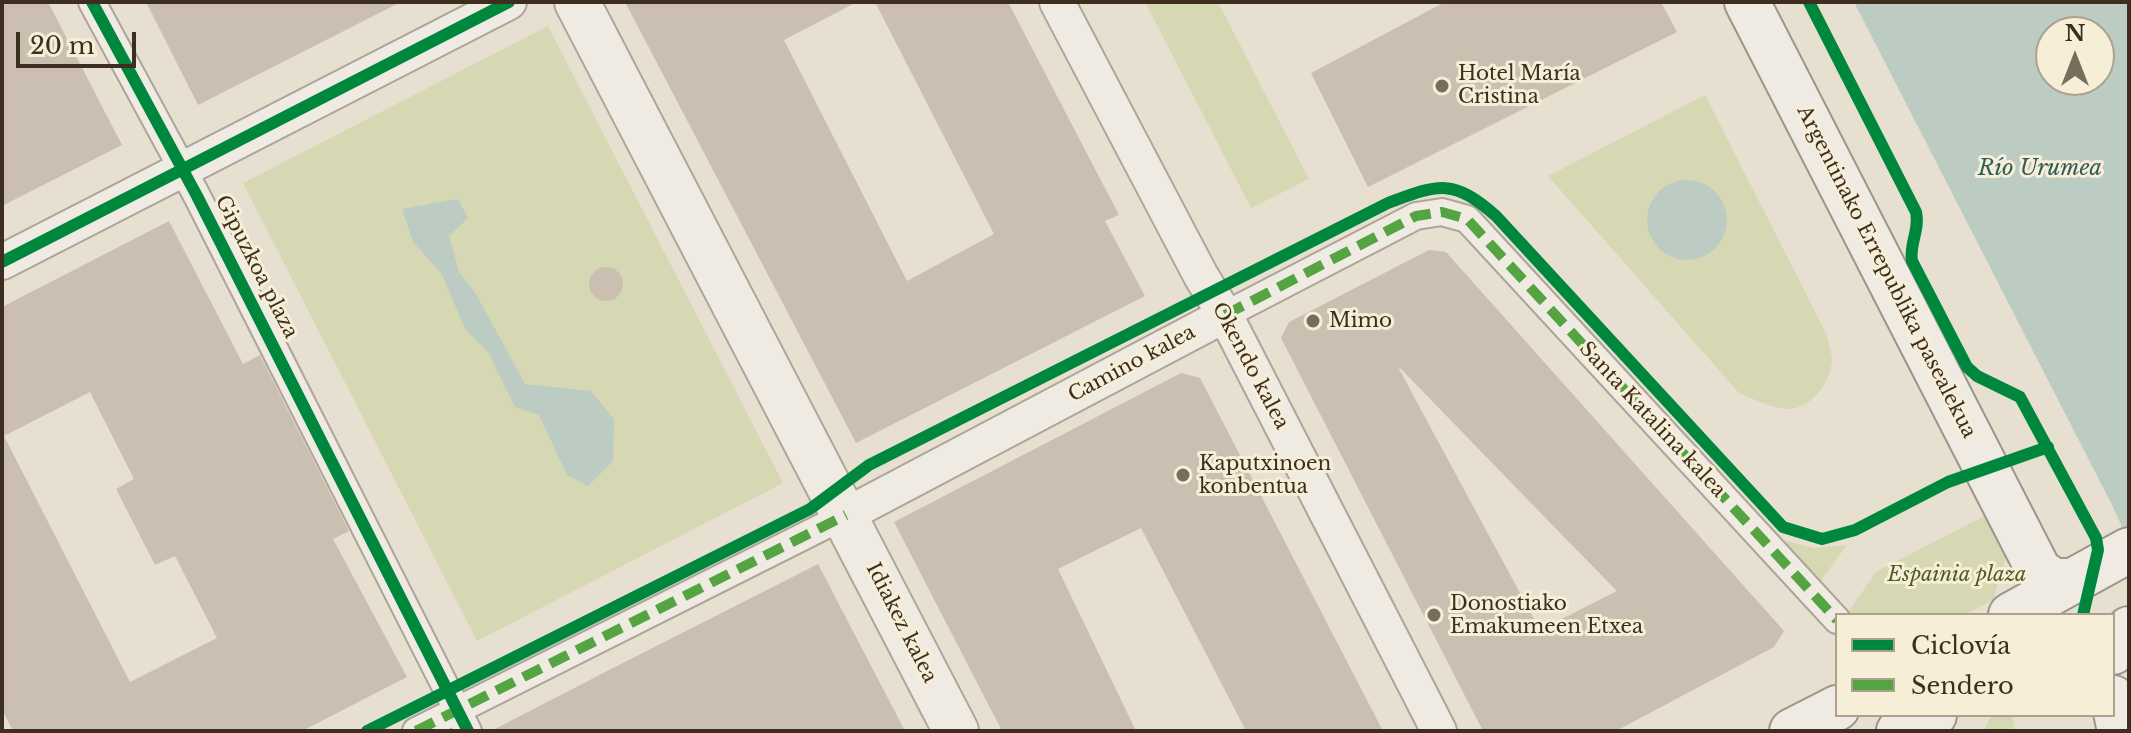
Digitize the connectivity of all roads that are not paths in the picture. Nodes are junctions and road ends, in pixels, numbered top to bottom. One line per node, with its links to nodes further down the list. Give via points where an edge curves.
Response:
1 (92, 2): 6 (street, Gipuzkoa plaza)
2 (509, 2): 6 (street)
3 (577, 2): 10 (main road)
4 (1057, 2): 9 (street, Okendo kalea)
5 (1747, 2): 11 (main road, Argentinako Errepublika pasealekua)
6 (183, 169): 8 (street); 22 (street, Gipuzkoa plaza)
7 (1467, 219): 9 (street, Camino kalea, via 1442,212 1416,216); 16 (street, Santa Katalina kalea)
8 (2, 262)
9 (1225, 315): 10 (street, Camino kalea); 25 (street, Okendo kalea)
10 (846, 515): 22 (street); 24 (main road, Idiakez kalea)
11 (2024, 541): 13 (main road, Argentinako Errepublika pasealekua, via 2046,577); 14 (main road, via 2026,571)
12 (2129, 550): 13 (main road)
13 (2072, 581): 15 (main road)
14 (2013, 613)
15 (2016, 613)
16 (1835, 618)
17 (2129, 626): 18 (main road)
18 (2115, 648)
19 (2115, 707): 28 (main road)
20 (1835, 709): 26 (main road)
21 (1930, 717): 27 (main road)
22 (463, 721): 23 (street)
23 (416, 731)
24 (956, 731)
25 (1439, 731)
26 (1792, 731)
27 (1899, 731)
28 (2120, 731)

